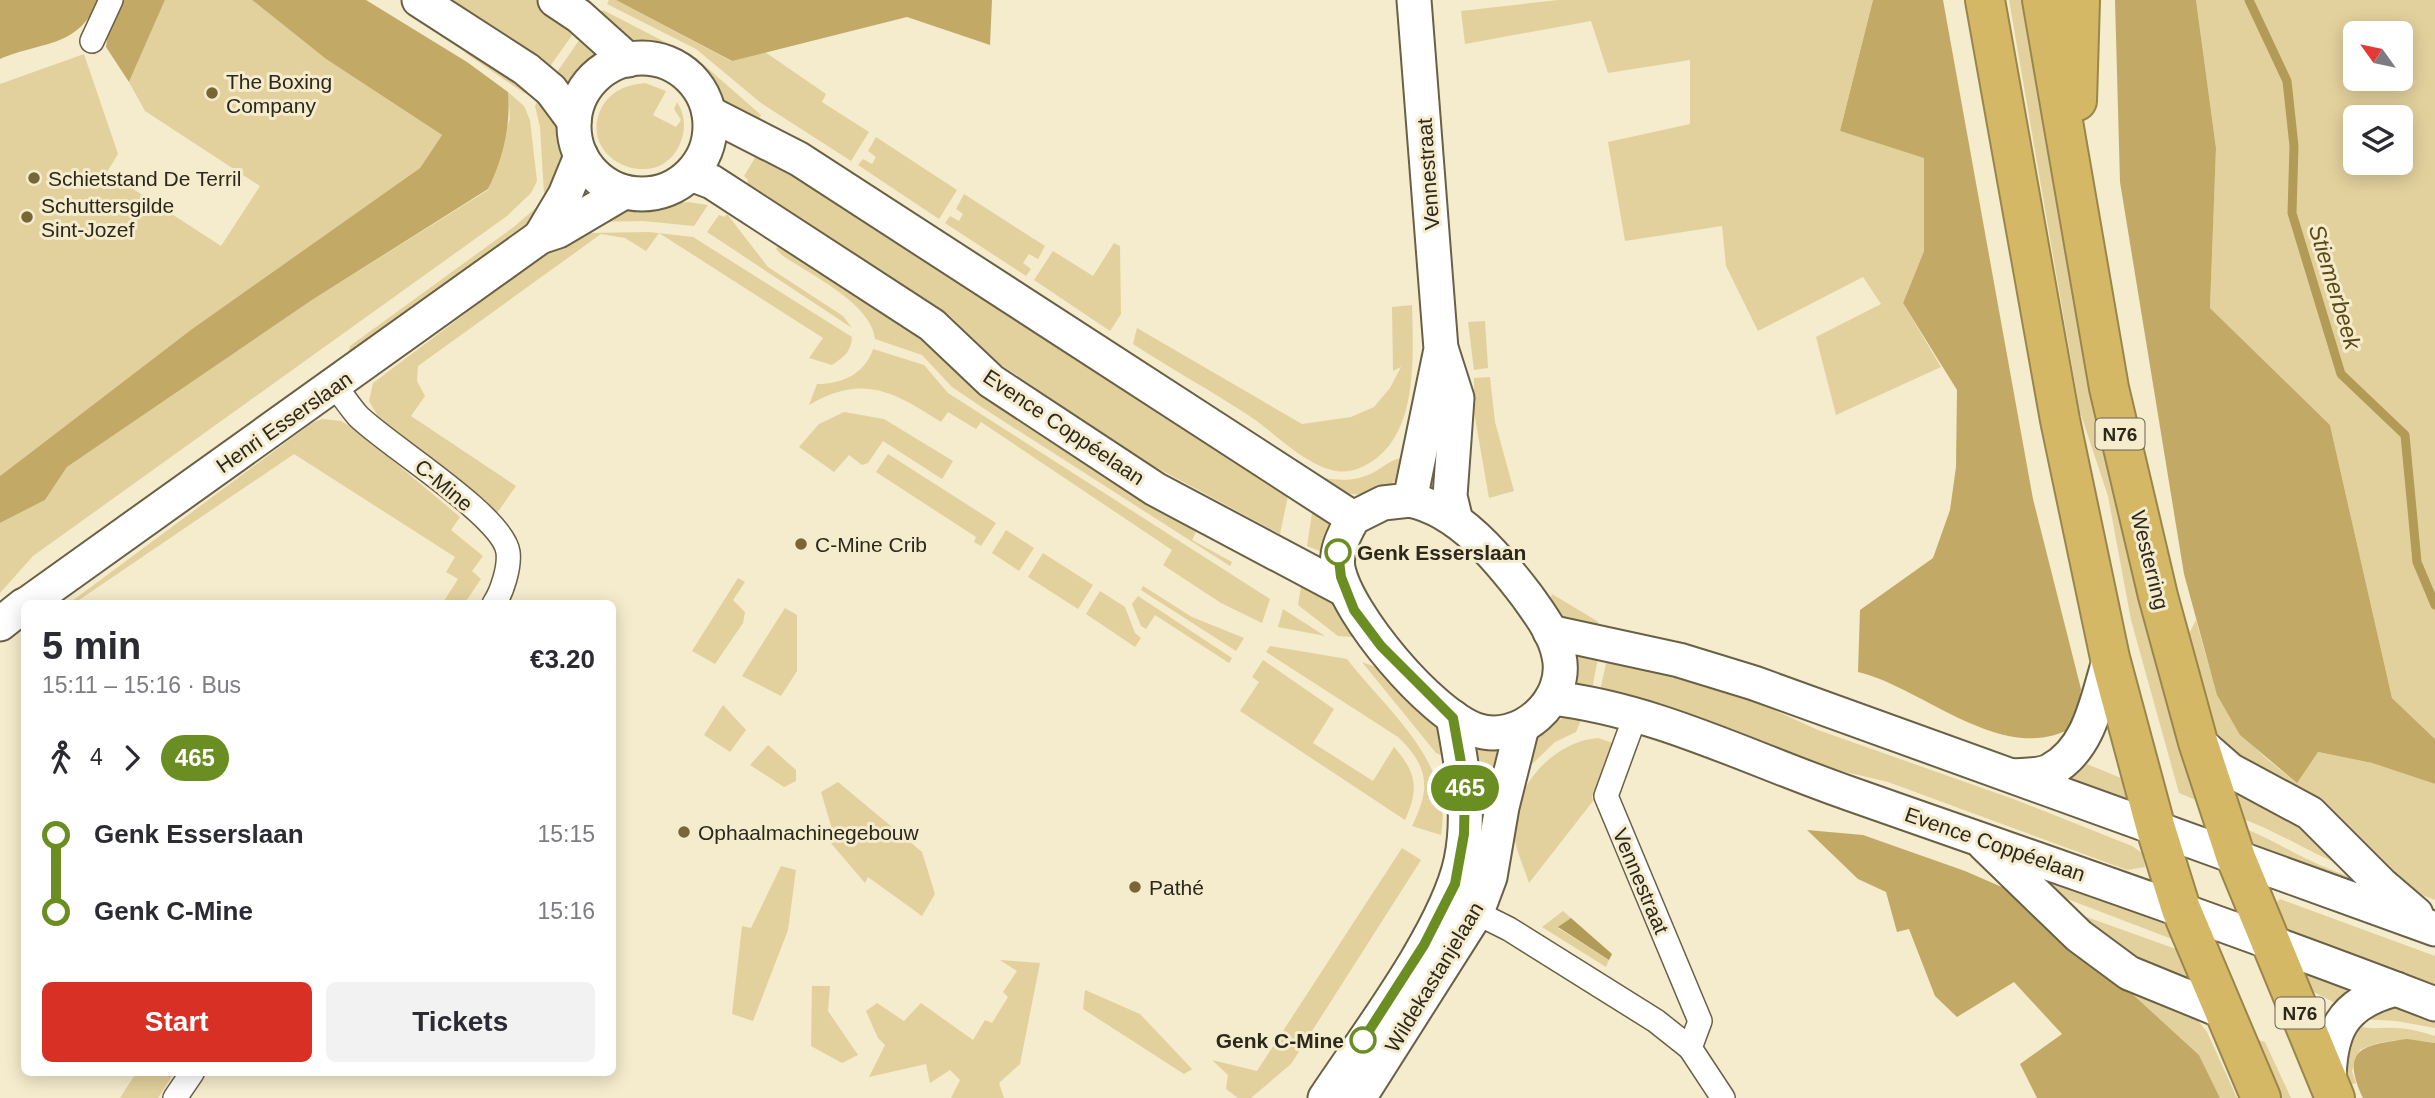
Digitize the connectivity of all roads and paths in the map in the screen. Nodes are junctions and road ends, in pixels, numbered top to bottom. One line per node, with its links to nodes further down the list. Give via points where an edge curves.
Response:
1 (111, 0): 8 (street)
2 (419, 0): 11 (street, via 526,69 551,90)
3 (555, 0): 9 (street)
4 (1414, 0): 17 (street, Vennestraat)
5 (1985, 0): 28 (highway, N76, via 2060,420)
6 (2042, 0): 14 (highway, Westerring / N76)
7 (2080, 0): 14 (highway)
8 (92, 41)
9 (628, 60): 10 (street, via 659,60 686,74 697,85); 11 (street, via 591,81 579,100)
10 (709, 113): 13 (street, via 708,146); 20 (street, via 799,159)
11 (574, 121): 12 (street)
12 (581, 156): 15 (street, via 591,172); 16 (street, Henri Esserslaan)
13 (691, 174): 15 (street, via 660,193); 22 (street, Evence Coppéelaan, via 712,182 863,278 932,325 991,381 1155,489)
14 (2075, 177): 33 (highway, Westerring / N76, via 2109,388)
15 (624, 192): 16 (street, Henri Esserslaan)
16 (540, 237): 18 (street, Henri Esserslaan)
17 (1441, 349): 19 (street, Vennestraat); 21 (street, Vennestraat, via 1457,398 1450,496)
18 (335, 386): 23 (street, Henri Esserslaan); 24 (street, C-Mine, via 358,416 468,504 498,534 508,552)
19 (1410, 500): 20 (street, via 1383,503); 21 (street)
20 (1353, 517): 22 (street, via 1338,552)
21 (1456, 521): 27 (street, via 1504,569)
22 (1345, 590): 31 (street, via 1381,646)
23 (33, 600)
24 (496, 600)
25 (21, 609): 26 (street, Henri Esserslaan)
26 (0, 624)
27 (1550, 632): 29 (street, via 1561,671); 34 (street, via 1679,660 1754,683)
28 (2110, 658): 34 (street, via 2089,728 2073,753 2049,772); 35 (highway, N76)
29 (1552, 698): 30 (street, Evence Coppéelaan); 32 (street)
30 (1636, 714): 36 (street, Evence Coppéelaan); 45 (street, Vennestraat, via 1606,796 1700,1021)
31 (1453, 718): 32 (street, via 1490,733); 38 (street, Wildekastanjelaan, via 1465,785)
32 (1522, 727): 38 (street, Wildekastanjelaan, via 1490,877)
33 (2198, 743): 37 (highway, Westerring / N76); 40 (street, via 2230,770 2310,813 2397,900)
34 (2011, 776): 35 (street)
35 (2156, 829): 37 (street); 39 (highway, N76)
36 (1978, 837): 39 (street, Evence Coppéelaan); 44 (street, via 2079,936 2129,973)
37 (2236, 858): 40 (street); 41 (highway, Westerring / N76)
38 (1462, 906): 45 (street, via 1509,929 1656,1021); 49 (street, Wildekastanjelaan, via 1424,945); 50 (street, Wildekastanjelaan)
39 (2181, 909): 41 (street, Evence Coppéelaan); 44 (highway, N76)
40 (2435, 928)
41 (2270, 941): 42 (street, Evence Coppéelaan); 47 (highway, Westerring / N76)
42 (2396, 989): 43 (street, Evence Coppéelaan); 47 (street, via 2361,1002 2336,1030 2329,1054)
43 (2435, 1004)
44 (2222, 1011): 52 (highway, N76)
45 (1690, 1048): 51 (street)
46 (190, 1076): 48 (street)
47 (2332, 1091)
48 (175, 1098)
49 (1325, 1098)
50 (1359, 1098)
51 (1723, 1098)
52 (2261, 1098)

